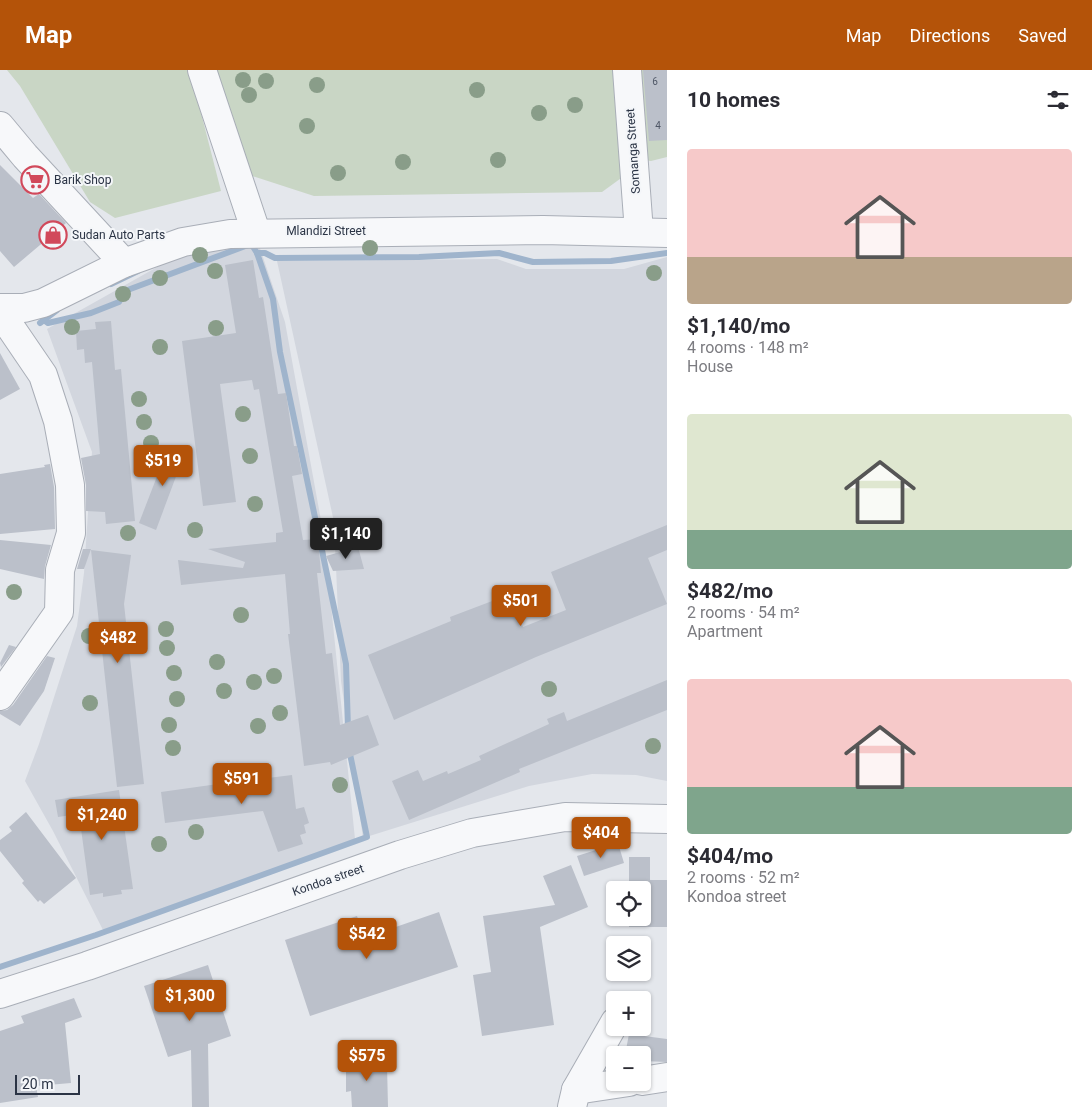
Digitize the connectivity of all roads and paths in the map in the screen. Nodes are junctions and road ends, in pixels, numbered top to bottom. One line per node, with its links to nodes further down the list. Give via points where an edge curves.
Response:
1 (202, 70): 4 (street)
2 (627, 70): 5 (street, Somanga Street)
3 (0, 126): 7 (street)
4 (256, 232): 5 (street, Mlandizi Street); 7 (street, Mlandizi Street, via 183,242)
5 (639, 232): 6 (street, Mlandizi Street)
6 (667, 233)
7 (124, 263): 8 (street, Mlandizi Street, via 42,303 24,308)
8 (0, 308)
9 (0, 312): 10 (street, via 43,375 58,421 70,485 71,533 60,570 59,612)
10 (0, 696)
11 (667, 819): 12 (street, Kondoa street, via 565,817 472,834 400,855)
12 (0, 994)
13 (608, 1036): 17 (street)
14 (667, 1077): 15 (street)
15 (651, 1079)
16 (606, 1089): 17 (street)
17 (574, 1099)

